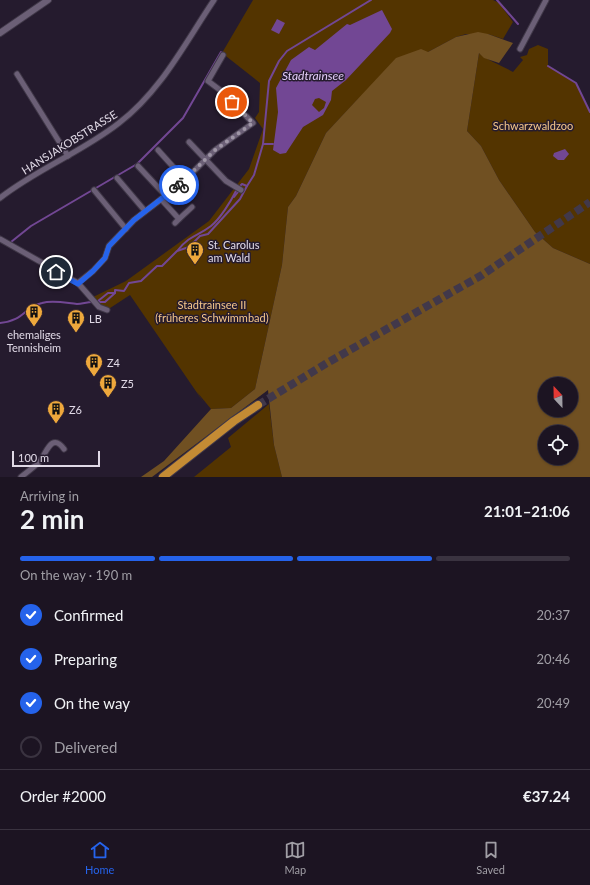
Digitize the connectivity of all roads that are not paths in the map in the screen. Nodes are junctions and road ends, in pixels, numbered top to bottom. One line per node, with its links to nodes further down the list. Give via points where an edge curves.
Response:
1 (48, 0): 4 (street)
2 (214, 0): 10 (street, HANSJAKOBSTRASSE, via 156,89 119,124)
3 (546, 0): 5 (street)
4 (0, 33)
5 (520, 49)
6 (223, 55): 11 (street, via 208,81 253,123)
7 (17, 74): 10 (street)
8 (189, 142): 11 (street)
9 (158, 150): 14 (street)
10 (68, 156): 18 (street, HANSJAKOBSTRASSE)
11 (204, 160): 14 (street); 16 (street, via 226,181)
12 (138, 166): 17 (street)
13 (117, 178): 20 (street)
14 (185, 180): 17 (street)
15 (94, 190): 23 (street)
16 (241, 190)
17 (163, 197): 20 (street); 21 (street)
18 (0, 198)
19 (192, 207): 21 (street)
20 (146, 211): 23 (street)
21 (179, 219): 22 (street)
22 (175, 223)
23 (126, 229): 25 (street, via 109,246 105,258)
24 (2, 240): 25 (street)
25 (78, 284): 26 (street, via 99,307)
26 (107, 310)
27 (258, 405): 30 (highway)
28 (64, 449): 29 (street, via 60,443 50,445 40,461)
29 (21, 477)
30 (163, 477)

